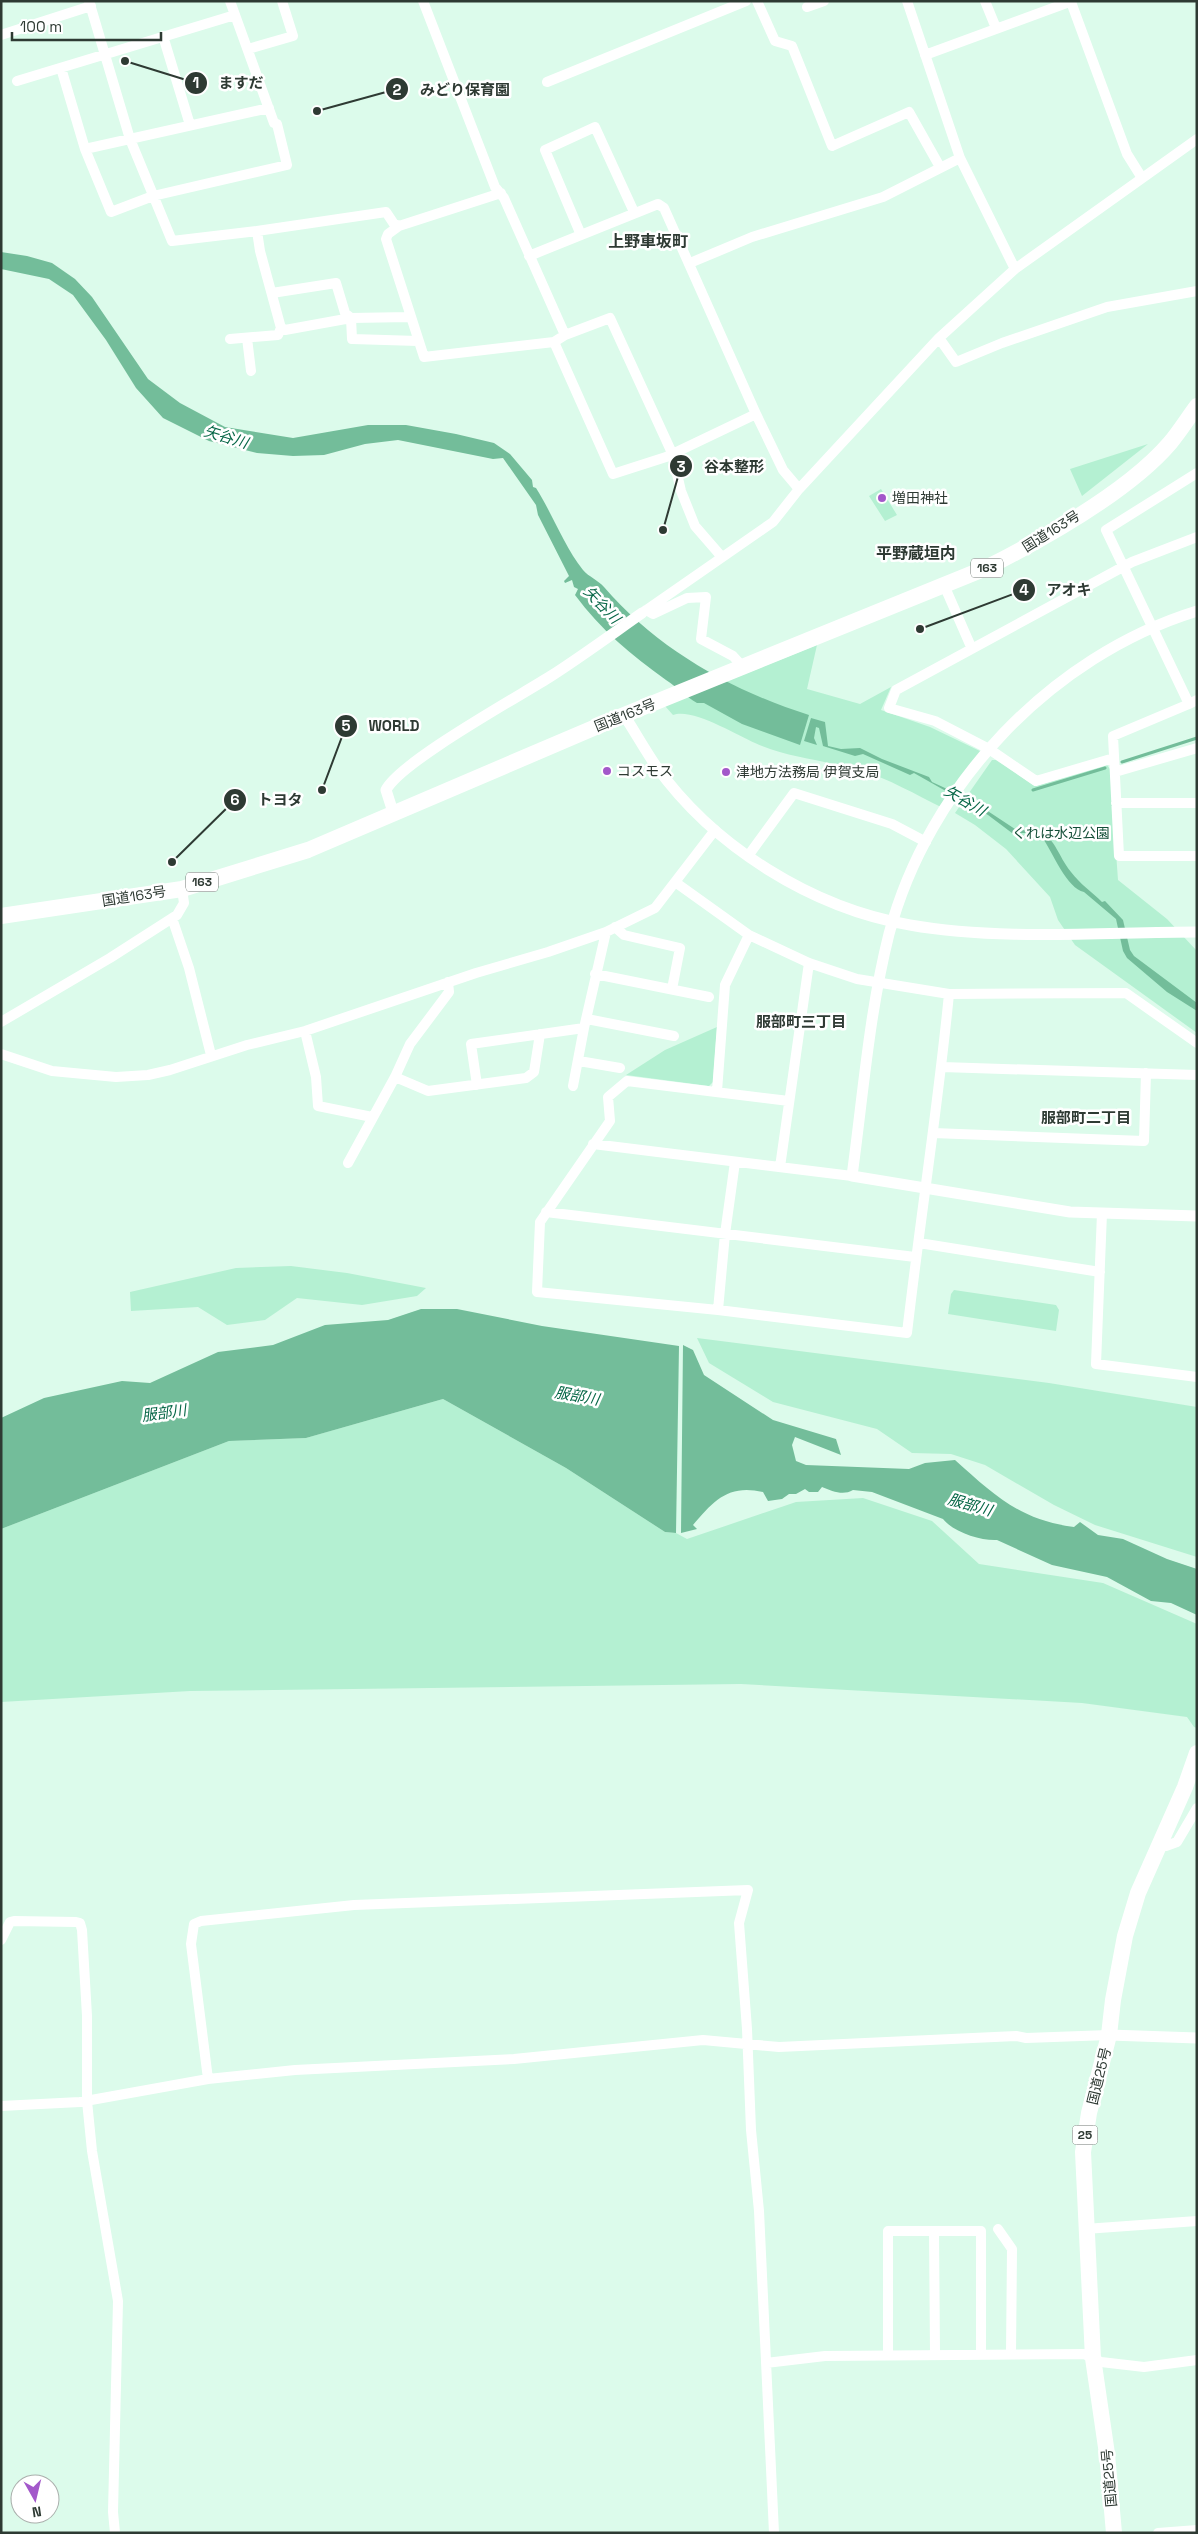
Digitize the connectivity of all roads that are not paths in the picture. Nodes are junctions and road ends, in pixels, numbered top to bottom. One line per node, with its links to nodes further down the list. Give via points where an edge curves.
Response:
1 (230, 1): 12 (street)
2 (282, 1): 16 (street, via 293,36)
3 (423, 1): 30 (street, via 495,187)
4 (746, 1): 21 (street)
5 (757, 1): 28 (street, via 775,41 792,46 832,146 909,112)
6 (824, 1): 11 (street)
7 (907, 1): 18 (street)
8 (985, 1): 13 (street)
9 (1072, 2): 13 (street); 29 (street, via 1127,154)
10 (90, 4): 14 (street); 17 (street)
11 (807, 7)
12 (235, 15): 15 (street); 16 (street)
13 (996, 28): 18 (street)
14 (1, 35)
15 (163, 36): 17 (street); 23 (street)
16 (248, 48): 22 (street)
17 (105, 53): 19 (street); 24 (street)
18 (925, 55): 27 (street)
19 (61, 68): 20 (street); 26 (street)
20 (17, 81)
21 (547, 82)
22 (269, 108): 23 (street); 31 (street, via 277,124 287,165)
23 (190, 126): 24 (street)
24 (130, 139): 26 (street); 31 (street)
25 (1197, 139): 29 (street)
26 (85, 149): 31 (street, via 111,212)
27 (960, 158): 28 (street); 38 (street)
28 (940, 167): 37 (street, via 884,197 752,237)
29 (1142, 178): 38 (street)
30 (501, 193): 33 (street); 36 (street)
31 (153, 196): 34 (street, via 172,241)
32 (634, 212): 35 (street); 35 (street, via 596,126 545,150); 37 (street, via 658,204 664,208)
33 (400, 226): 34 (street, via 394,224 386,212); 41 (street, via 386,239)
34 (257, 231): 40 (street)
35 (581, 235): 36 (street)
36 (529, 256): 44 (street)
37 (690, 263): 52 (street)
38 (1015, 269): 46 (street)
39 (1197, 291): 46 (street, via 1107,307 956,362)
40 (272, 293): 42 (street, via 336,283 345,313); 43 (street)
41 (410, 317): 42 (street); 48 (street)
42 (351, 318): 43 (street, via 285,330); 48 (street, via 352,339)
43 (281, 328): 45 (street, via 278,335)
44 (565, 335): 49 (street); 53 (street, via 610,318)
45 (247, 338): 47 (street); 50 (street)
46 (939, 338): 55 (street)
47 (230, 339)
48 (418, 341): 49 (street, via 424,357)
49 (554, 342): 53 (street, via 613,474)
50 (251, 372)
51 (1197, 406): 59 (highway, 国道163号 / 163, via 1169,444 1137,474 1100,501 1037,542)
52 (756, 414): 53 (street); 55 (street, via 783,470)
53 (672, 453): 57 (street, via 681,491 695,526)
54 (1197, 473): 58 (street, via 1106,530)
55 (799, 489): 57 (street, via 773,522)
56 (1197, 537): 58 (street)
57 (721, 556): 60 (street)
58 (1123, 567): 62 (street); 63 (street)
59 (944, 585): 63 (street); 64 (highway, 国道163号 / 163)
60 (644, 611): 64 (street, via 653,614 687,598 706,597 701,639 733,656); 73 (street, via 552,676 436,748 390,781 386,790)
61 (1197, 611): 62 (street)
62 (1152, 628): 65 (street); 68 (street, via 1092,661 1046,694 1026,710)
63 (972, 648): 68 (street, via 896,690 888,708 935,721)
64 (741, 668): 66 (highway, 国道163号 / 163)
65 (1193, 702): 69 (street, via 1113,736)
66 (624, 715): 73 (highway, 国道163号 / 163); 74 (street, via 657,767)
67 (1197, 748): 70 (street)
68 (987, 752): 69 (street, via 1036,781); 75 (street, via 950,801)
69 (1114, 758): 70 (street)
70 (1115, 772): 72 (street)
71 (1197, 803): 72 (street)
72 (1116, 804): 77 (street, via 1119,856)
73 (393, 812): 79 (highway, 国道163号 / 163, via 308,850)
74 (715, 830): 76 (street); 78 (street)
75 (926, 842): 76 (street, via 892,824 794,793); 82 (street)
76 (748, 856): 82 (street, via 819,896)
77 (1197, 856)
78 (675, 882): 83 (street, via 655,908); 85 (street)
79 (182, 888): 80 (highway, 国道163号 / 163); 81 (street, via 182,910)
80 (1, 916)
81 (172, 918): 93 (street); 100 (street, via 190,968)
82 (893, 922): 84 (street, via 972,932); 89 (street)
83 (611, 930): 87 (street); 88 (street); 90 (street, via 680,948)
84 (1197, 932)
85 (749, 935): 86 (street); 109 (street, via 725,985)
86 (809, 963): 89 (street); 110 (street)
87 (595, 974): 90 (street); 94 (street)
88 (448, 982): 95 (street); 106 (street, via 449,992 410,1044)
89 (878, 983): 91 (street); 117 (street)
90 (672, 989): 92 (street)
91 (949, 994): 98 (street, via 1126,993); 102 (street)
92 (709, 997)
93 (1, 1022)
94 (586, 1023): 96 (street); 97 (street); 101 (street)
95 (305, 1031): 100 (street); 111 (street, via 316,1077 318,1106)
96 (540, 1034): 107 (street, via 534,1072 526,1078); 107 (street, via 470,1044)
97 (674, 1036)
98 (1197, 1043)
99 (1, 1054): 100 (street, via 52,1071 116,1077 148,1075)
100 (211, 1056)
101 (579, 1061): 103 (street); 108 (street)
102 (942, 1067): 104 (street); 112 (street)
103 (620, 1068)
104 (1146, 1073): 105 (street); 112 (street, via 1144,1140)
105 (1197, 1075)
106 (396, 1077): 107 (street, via 428,1091); 111 (street)
107 (477, 1085)
108 (573, 1086)
109 (717, 1092): 110 (street); 113 (street, via 627,1081 608,1096 610,1121)
110 (789, 1101): 116 (street)
111 (372, 1117): 115 (street)
112 (933, 1133): 118 (street)
113 (593, 1144): 114 (street); 119 (street)
114 (735, 1162): 116 (street); 122 (street)
115 (348, 1163)
116 (780, 1167): 117 (street)
117 (852, 1176): 118 (street)
118 (924, 1188): 120 (street, via 1070,1212); 123 (street)
119 (546, 1212): 122 (street); 126 (street, via 540,1222 537,1292)
120 (1102, 1213): 121 (street); 125 (street)
121 (1197, 1216)
122 (725, 1234): 124 (street); 126 (street)
123 (918, 1243): 124 (street); 125 (street)
124 (915, 1258): 126 (street, via 907,1333)
125 (1100, 1272): 127 (street, via 1096,1364)
126 (718, 1310)
127 (1197, 1377)
128 (1197, 1753): 130 (highway, 国道25号 / 25)
129 (1197, 1808): 130 (street, via 1177,1842 1166,1846)
130 (1159, 1844): 132 (highway, 国道25号 / 25, via 1138,1893 1125,1936)
131 (1, 1940): 136 (street, via 14,1920 76,1922 81,1926 88,2016)
132 (1109, 2035): 133 (street); 134 (street, via 779,2046); 140 (highway, 国道25号 / 25, via 1082,2152)
133 (1197, 2038)
134 (747, 2042): 135 (street, via 703,2040 514,2059 294,2070); 135 (street, via 739,1923 748,1890 354,1905 194,1924 191,1944); 148 (street)
135 (208, 2079): 136 (street)
136 (87, 2101): 137 (street); 150 (street, via 92,2151 118,2301)
137 (1, 2106)
138 (1197, 2221): 140 (street)
139 (998, 2228): 144 (street, via 1012,2249)
140 (1085, 2229): 146 (highway, 国道25号 / 25)
141 (934, 2231): 142 (street); 143 (street, via 981,2231); 145 (street, via 888,2231)
142 (935, 2354): 143 (street); 145 (street)
143 (981, 2354): 144 (street)
144 (1010, 2354): 146 (street, via 1084,2354)
145 (888, 2355): 148 (street, via 824,2356)
146 (1093, 2358): 147 (street, via 1101,2362 1144,2367); 152 (highway, 国道25号 / 25)
147 (1197, 2360)
148 (766, 2363): 151 (street)
149 (1197, 2530): 153 (street)
150 (115, 2533)
151 (774, 2533)
152 (1114, 2533)
153 (1158, 2533)

